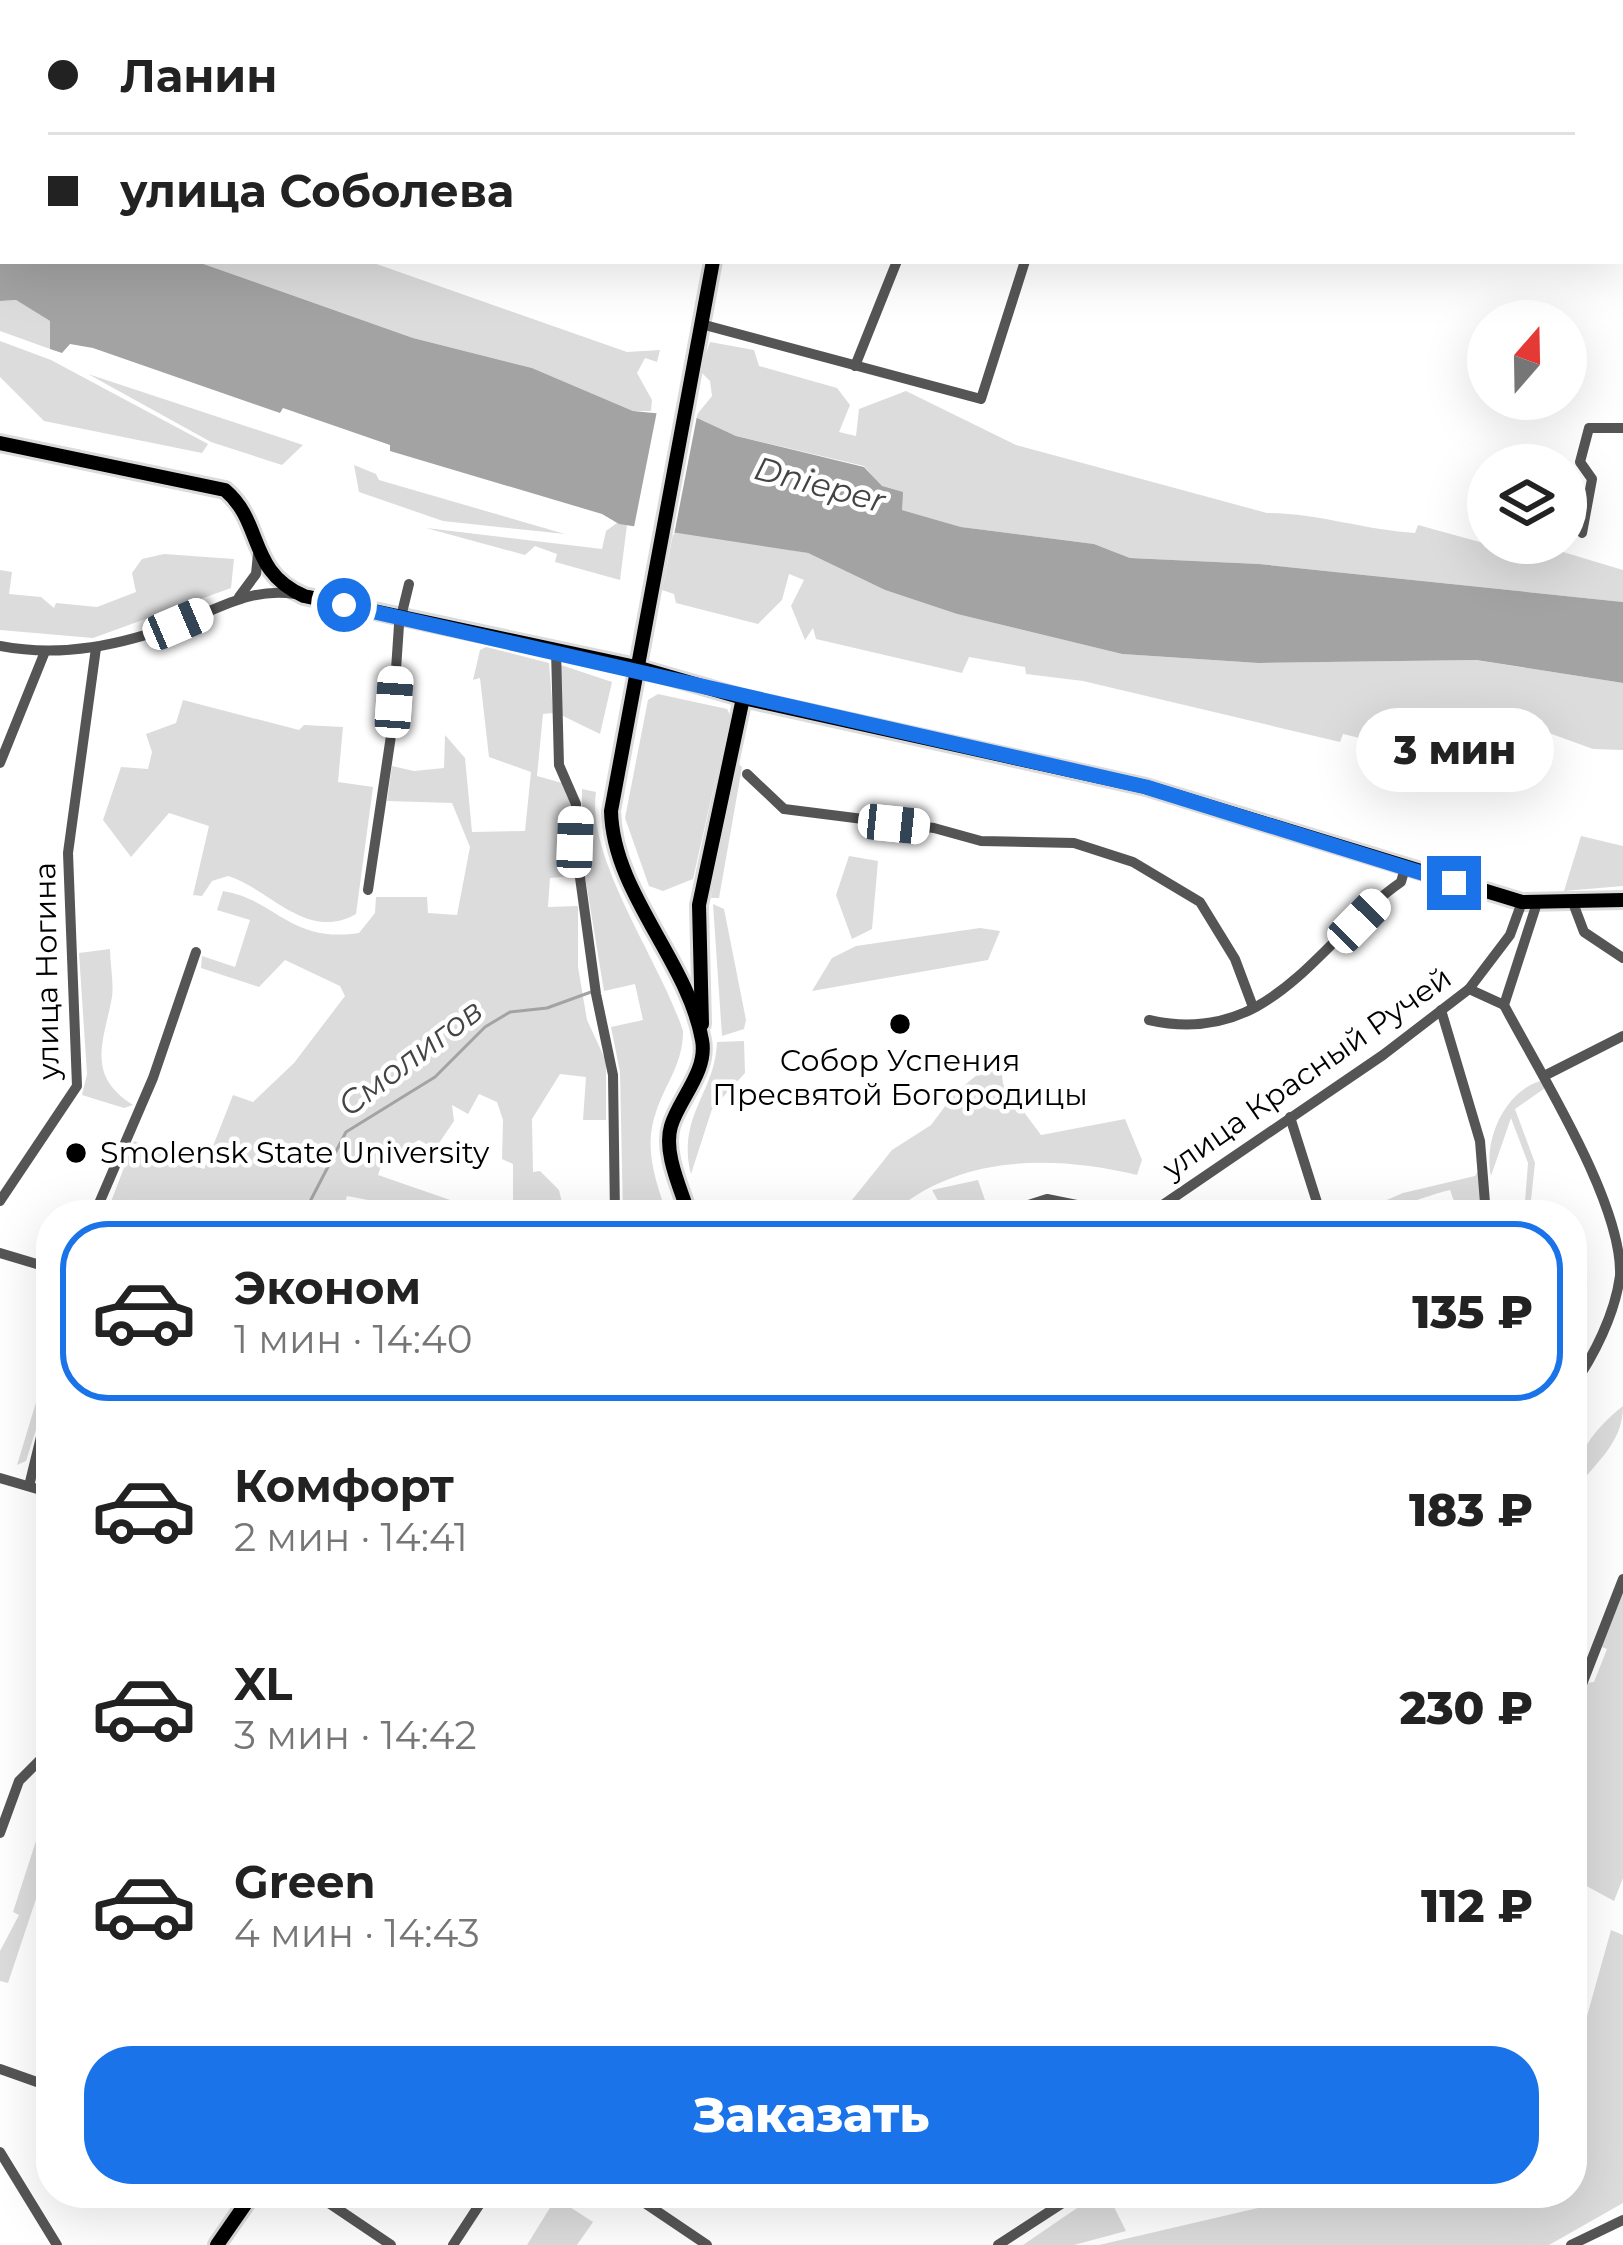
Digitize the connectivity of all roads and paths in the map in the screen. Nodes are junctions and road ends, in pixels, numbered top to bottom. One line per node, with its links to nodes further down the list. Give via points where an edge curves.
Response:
1 (712, 264): 4 (main road)
2 (896, 264): 5 (street)
3 (1024, 264): 5 (street, via 981,399)
4 (701, 324): 5 (street); 20 (main road)
5 (856, 366)
6 (1623, 428): 8 (street, via 1588,428)
7 (0, 443): 11 (main road, via 216,486 239,505)
8 (1584, 444)
9 (1587, 471): 10 (street)
10 (1587, 506)
11 (258, 554): 13 (main road, via 279,583); 14 (street, via 256,574)
12 (409, 584): 15 (street)
13 (304, 596): 14 (street); 15 (main road)
14 (237, 599): 17 (street)
15 (400, 617): 18 (main road); 25 (street)
16 (0, 646): 19 (street)
17 (97, 648): 19 (street); 46 (street, улица Ногина, via 68,853 77,1086)
18 (556, 650): 20 (main road); 41 (street, via 559,765 576,804 575,842 613,1075)
19 (44, 654): 22 (street)
20 (637, 667): 21 (main road); 37 (main road, via 613,830)
21 (743, 698): 24 (main road, via 1146,787); 37 (main road, via 699,905)
22 (0, 763)
23 (747, 774): 33 (street, via 784,809 981,841 1074,843 1133,862 1200,902)
24 (1406, 868): 27 (main road); 33 (street, via 1329,952)
25 (368, 890)
26 (1623, 899): 28 (main road)
27 (1529, 903): 28 (main road); 31 (street, улица Красный Ручей); 32 (street)
28 (1573, 903): 30 (street, via 1584,932)
29 (196, 952): 40 (street)
30 (1623, 958)
31 (1469, 989): 32 (street); 34 (street, улица Красный Ручей)
32 (1504, 1005): 38 (street)
33 (1253, 1007): 35 (street, via 1217,1021)
34 (1441, 1010): 39 (street, улица Красный Ручей); 45 (street, via 1480,1142)
35 (1149, 1020)
36 (1623, 1036): 38 (street)
37 (703, 1041): 42 (main road, via 669,1142)
38 (1546, 1075): 49 (street, via 1586,1150 1620,1249 1615,1299)
39 (1290, 1117): 43 (street, улица Красный Ручей); 44 (street)
40 (100, 1200)
41 (615, 1200)
42 (685, 1200)
43 (1180, 1200)
44 (1316, 1200)
45 (1485, 1200)
46 (0, 1201)
47 (0, 1253): 48 (street)
48 (36, 1264)
49 (1587, 1356)
50 (36, 1455): 52 (street)
51 (0, 1478): 52 (street)
52 (28, 1486): 53 (street)
53 (36, 1488)
54 (1623, 1579): 55 (street)
55 (1587, 1671)
56 (36, 1764): 57 (street, via 19,1781)
57 (0, 1833)
58 (0, 2069): 59 (street)
59 (36, 2082)
60 (0, 2152): 67 (street)
61 (243, 2208): 68 (main road)
62 (336, 2208): 69 (street)
63 (477, 2208): 70 (street)
64 (652, 2208): 71 (street)
65 (1055, 2208): 72 (street)
66 (1623, 2220): 73 (street)
67 (57, 2245)
68 (217, 2245)
69 (392, 2245)
70 (453, 2245)
71 (706, 2245)
72 (998, 2245)
73 (1571, 2245)

